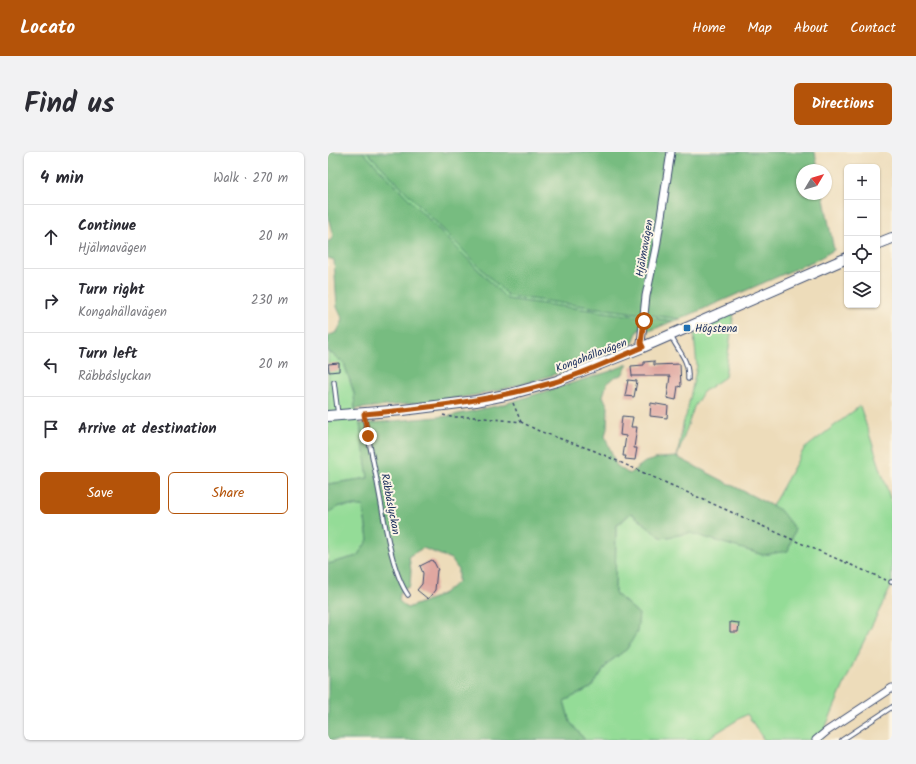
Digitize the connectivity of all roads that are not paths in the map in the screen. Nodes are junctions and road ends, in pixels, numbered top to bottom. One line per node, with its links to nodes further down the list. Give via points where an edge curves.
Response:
1 (671, 152): 6 (street, Hjälmavägen, via 646,296 641,343)
2 (892, 238): 3 (street)
3 (880, 243)
4 (844, 259): 5 (street, Kongahällavägen)
5 (670, 335): 6 (street, Kongahällavägen); 7 (lane, via 687,362)
6 (643, 347): 9 (street, Kongahällavägen, via 557,381 510,394 438,406)
7 (688, 379)
8 (334, 382): 10 (lane)
9 (364, 414): 10 (street, Kongahällavägen); 11 (lane, Räbbåslyckan, via 389,544 399,579)
10 (333, 416)
11 (408, 595)
12 (892, 688): 14 (street)
13 (892, 707): 15 (lane)
14 (816, 740)
15 (842, 740)

